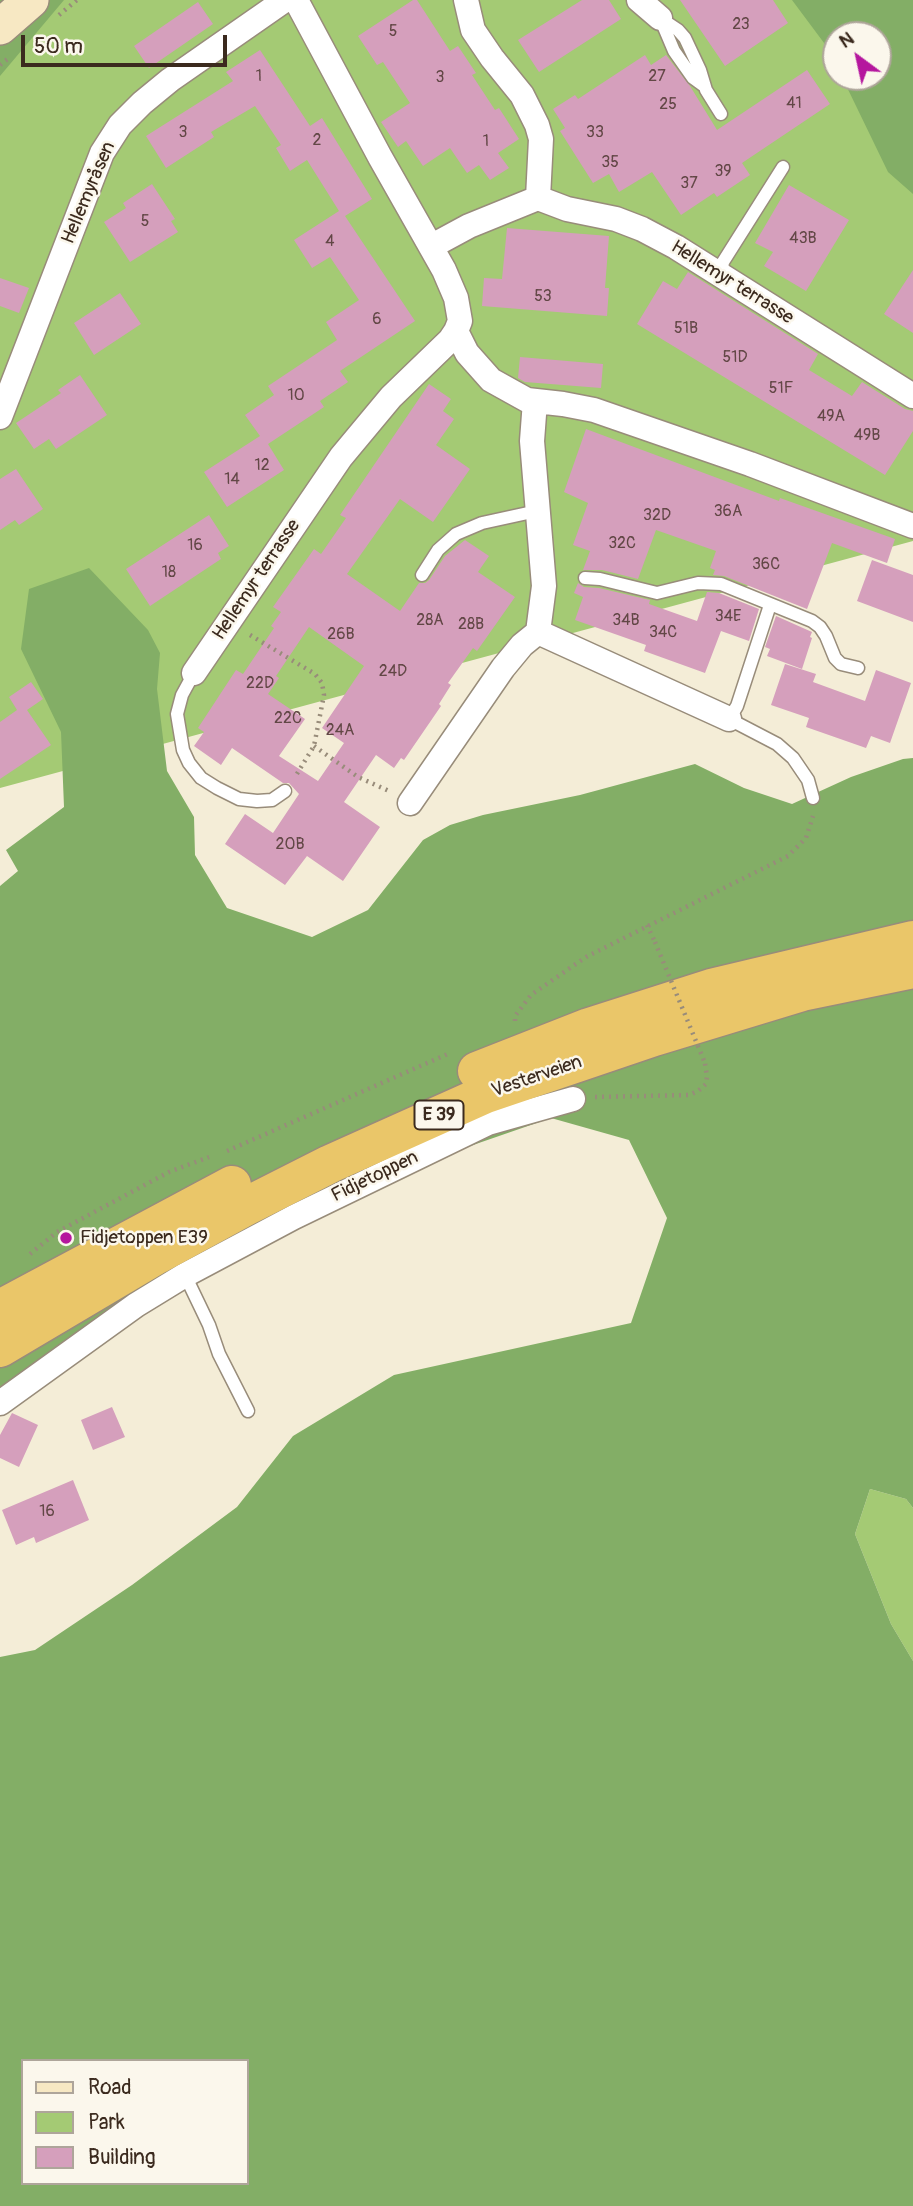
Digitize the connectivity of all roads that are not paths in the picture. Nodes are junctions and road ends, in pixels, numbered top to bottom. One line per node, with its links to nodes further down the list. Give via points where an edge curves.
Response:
1 (31, 0): 7 (street)
2 (285, 0): 16 (street, Hellemyråsen, via 170,80 120,125 102,153)
3 (296, 0): 11 (street)
4 (466, 0): 10 (street, via 473,30 522,95 537,125 541,139)
5 (639, 0): 6 (street)
6 (660, 18): 8 (lane, via 674,51)
7 (0, 27)
8 (721, 114)
9 (783, 167): 12 (lane, via 723,262)
10 (538, 198): 11 (street, via 469,226); 12 (street, Hellemyr terrasse, via 642,229)
11 (432, 247): 13 (street, via 456,298 460,321)
12 (721, 276): 14 (street, Hellemyr terrasse)
13 (456, 331): 15 (street, via 467,354 491,380); 24 (street, Hellemyr terrasse, via 391,397 341,457)
14 (913, 396)
15 (535, 401): 17 (street, via 531,441); 18 (street, via 594,410)
16 (0, 416)
17 (537, 511): 19 (lane, via 456,534 438,550); 22 (street, via 544,586)
18 (913, 526)
19 (422, 575)
20 (585, 578): 21 (lane, via 657,593 698,583 721,584)
21 (770, 605): 23 (lane, via 820,626 835,658); 25 (lane)
22 (538, 632): 25 (street); 27 (street, via 503,668)
23 (858, 668)
24 (194, 673): 26 (lane, Hellemyr terrasse, via 177,714 189,763 201,778 239,799 272,800)
25 (729, 719): 28 (lane, via 777,744 793,758 808,780)
26 (285, 791)
27 (404, 798)
28 (813, 798)
29 (913, 940): 33 (highway, Vesterveien / E 39, via 710,988 589,1027 476,1071 318,1141)
30 (913, 969): 34 (highway, Vesterveien / E 39, via 802,992 486,1094 245,1207)
31 (573, 1099): 32 (street, Fidjetoppen, via 468,1132)
32 (185, 1275): 35 (street, Fidjetoppen, via 109,1323); 36 (lane)
33 (0, 1309)
34 (0, 1348)
35 (0, 1403)
36 (248, 1411)

